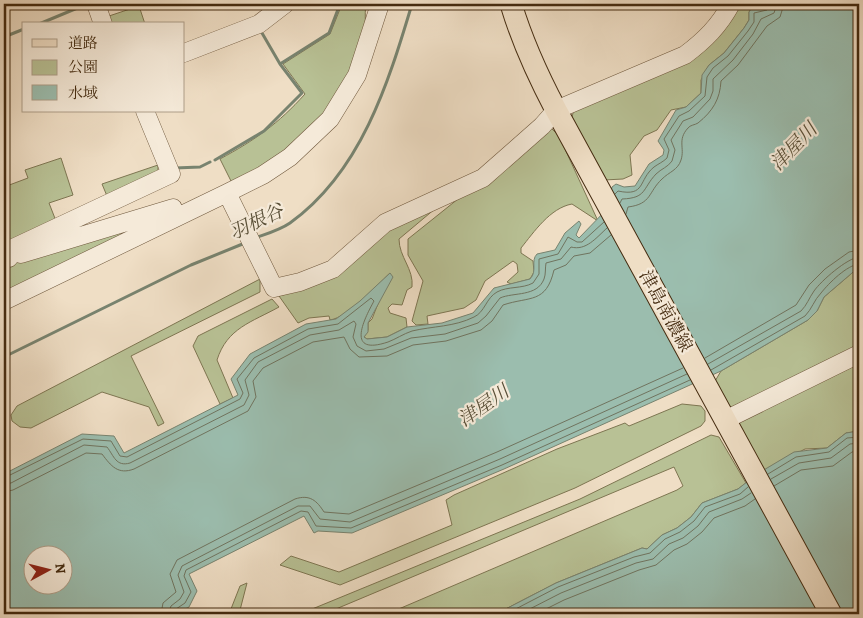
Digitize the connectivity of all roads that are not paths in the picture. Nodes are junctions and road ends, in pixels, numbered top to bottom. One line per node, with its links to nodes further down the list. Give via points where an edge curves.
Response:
1 (96, 4): 7 (street)
2 (285, 4): 9 (street, via 259,24)
3 (369, 4): 8 (street, via 368,23)
4 (380, 4): 8 (street)
5 (511, 4): 10 (main road, 津島南濃線, via 523,41)
6 (731, 4): 10 (street, via 719,24 685,55)
7 (102, 22)
8 (372, 31): 12 (street, via 357,75 330,119 290,157)
9 (185, 53)
10 (556, 110): 12 (street, via 483,178 385,223 333,269 300,282 274,288); 17 (main road, 津島南濃線)
11 (145, 112): 14 (street, via 171,174 11,249)
12 (230, 199): 13 (street)
13 (197, 206): 14 (street, via 180,206); 15 (street)
14 (6, 259)
15 (4, 301)
16 (859, 354): 17 (street)
17 (725, 419): 18 (main road, 津島南濃線)
18 (831, 614)

